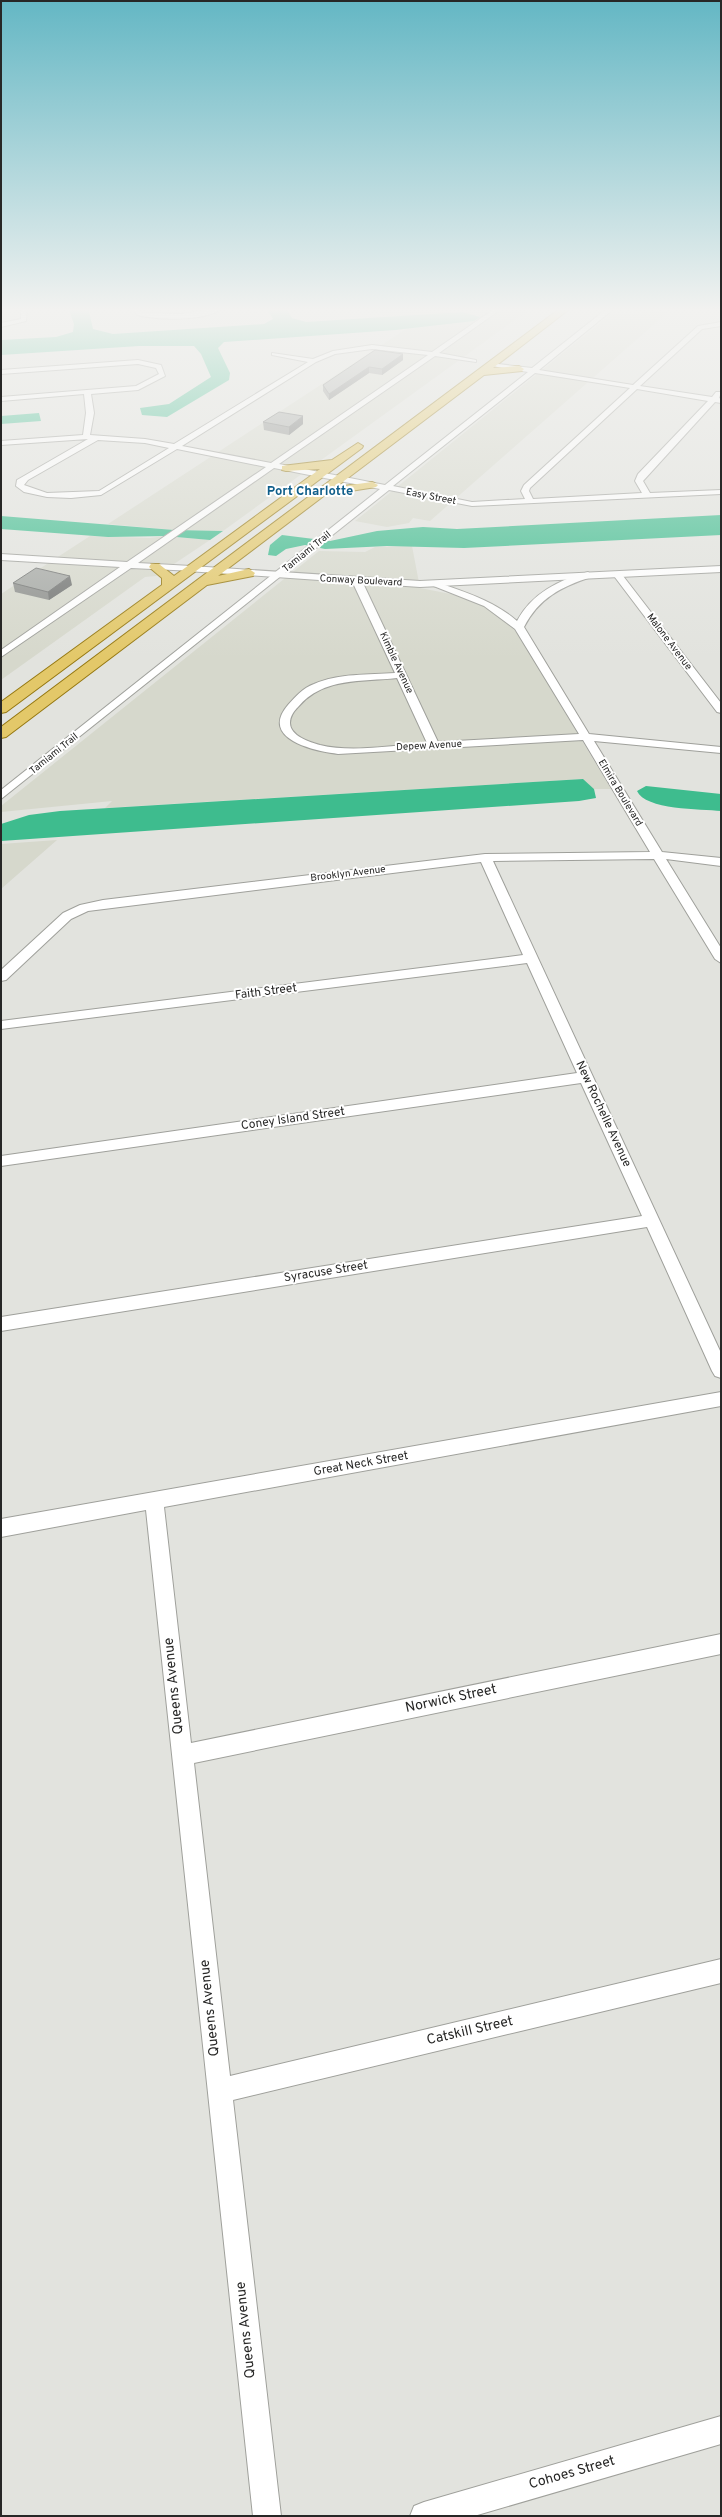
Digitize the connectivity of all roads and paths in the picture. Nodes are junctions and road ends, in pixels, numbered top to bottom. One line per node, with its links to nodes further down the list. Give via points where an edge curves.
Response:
1 (88, 424): 8 (street)
2 (213, 424): 12 (street)
3 (332, 424): 15 (street)
4 (412, 424): 14 (main road)
5 (467, 424): 21 (street, Tamiami Trail)
6 (594, 424): 25 (street, via 527,487 525,491)
7 (690, 424): 24 (street, via 641,476 639,481)
8 (86, 437): 9 (street, Easy Street); 11 (street, Easy Street)
9 (97, 438): 12 (street, Easy Street); 12 (street, via 20,482 20,486 30,492 92,495 108,490)
10 (368, 439): 13 (main road)
11 (1, 443)
12 (177, 447): 15 (street, Easy Street)
13 (337, 462): 16 (main road); 17 (main road)
14 (358, 465): 18 (main road); 19 (main road, via 360,475)
15 (272, 466): 16 (street, Easy Street); 28 (street)
16 (286, 468): 17 (street, Easy Street); 20 (main road, via 298,477)
17 (319, 474): 18 (street, Easy Street); 20 (main road)
18 (340, 479): 19 (street, Easy Street); 23 (main road)
19 (372, 485): 21 (street, Easy Street); 23 (main road, via 339,488)
20 (300, 489): 30 (main road)
21 (387, 489): 25 (street, Easy Street, via 466,503); 35 (street, Tamiami Trail)
22 (721, 492): 24 (street, Easy Street)
23 (321, 493): 26 (main road)
24 (648, 496): 25 (street, Easy Street)
25 (531, 502)
26 (243, 551): 32 (main road); 33 (main road, via 244,565)
27 (1, 557): 28 (street, Conway Boulevard)
28 (129, 566): 29 (street, Conway Boulevard); 42 (street)
29 (155, 567): 30 (street, Conway Boulevard); 40 (main road, via 168,577)
30 (191, 569): 32 (street, Conway Boulevard); 40 (main road)
31 (721, 569): 34 (street, Conway Boulevard)
32 (218, 571): 33 (street, Conway Boulevard); 39 (main road)
33 (254, 574): 35 (street, Conway Boulevard); 39 (main road, via 222,578)
34 (617, 574): 36 (street, Conway Boulevard); 45 (street, Malone Avenue)
35 (277, 575): 37 (street, Conway Boulevard); 50 (street, Tamiami Trail)
36 (588, 575): 38 (street, Conway Boulevard); 41 (street, via 561,585 538,598 528,608)
37 (357, 581): 38 (street, Conway Boulevard); 43 (street, Kimble Avenue)
38 (431, 583): 41 (street, Elmira Boulevard, via 486,602 503,611)
39 (198, 585): 46 (main road)
40 (168, 586): 44 (main road)
41 (519, 627): 47 (street, Elmira Boulevard)
42 (1, 654)
43 (401, 675): 48 (street, Kimble Avenue); 48 (street, Depew Avenue, via 332,682 311,689 285,714 284,723 287,731 306,745 338,751)
44 (1, 709)
45 (721, 710)
46 (1, 734)
47 (586, 737): 48 (street, Depew Avenue); 49 (street, Depew Avenue); 51 (street, Elmira Boulevard)
48 (434, 746)
49 (721, 750)
50 (1, 796)
51 (658, 855): 52 (street, Brooklyn Avenue); 53 (street, Brooklyn Avenue); 55 (street, Elmira Boulevard)
52 (485, 858): 54 (street, New Rochelle Avenue); 56 (street, Brooklyn Avenue, via 84,908 67,916)
53 (721, 862)
54 (531, 958): 57 (street, Faith Street); 58 (street, New Rochelle Avenue)
55 (721, 959)
56 (1, 977)
57 (1, 1025)
58 (586, 1077): 59 (street, Coney Island Street); 60 (street, New Rochelle Avenue)
59 (1, 1161)
60 (652, 1220): 61 (street, Syracuse Street); 62 (street, New Rochelle Avenue)
61 (1, 1324)
62 (721, 1371)
63 (721, 1399): 64 (street, Great Neck Street)
64 (154, 1501): 65 (street, Great Neck Street); 67 (street, Queens Avenue)
65 (1, 1528)
66 (721, 1644): 67 (street, Norwick Street)
67 (182, 1755): 69 (street, Queens Avenue)
68 (721, 1971): 69 (street, Catskill Street)
69 (220, 2091): 71 (street, Queens Avenue)
70 (721, 2430): 72 (street, Cohoes Street)
71 (267, 2516)
72 (424, 2516)

